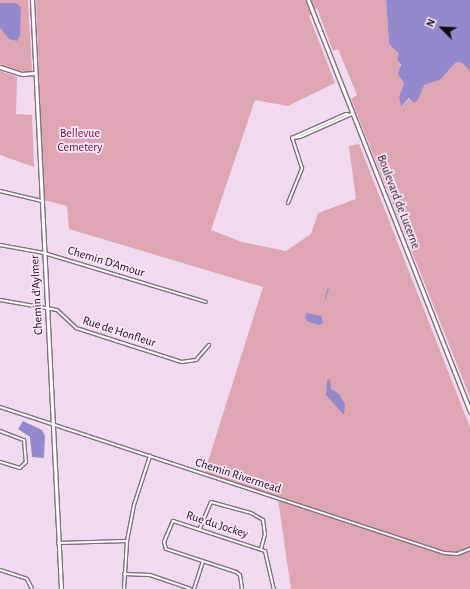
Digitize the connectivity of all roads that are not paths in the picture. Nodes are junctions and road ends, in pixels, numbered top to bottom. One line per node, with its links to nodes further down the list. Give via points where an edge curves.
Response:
1 (32, 0): 4 (main road, Chemin d'Aylmer)
2 (308, 0): 5 (main road, Boulevard de Lucerne)
3 (0, 68): 4 (main road, via 22,74)
4 (34, 73): 7 (main road, Chemin d'Aylmer)
5 (352, 114): 8 (street, via 346,114 292,138 302,168); 16 (main road, Boulevard de Lucerne)
6 (0, 191): 7 (street)
7 (42, 201): 10 (main road, Chemin d'Aylmer)
8 (288, 203)
9 (0, 245): 10 (street, Chemin D'Amour)
10 (44, 253): 12 (street, Chemin D'Amour); 13 (main road, Chemin d'Aylmer)
11 (0, 300): 13 (street, Rue de Honfleur)
12 (206, 302)
13 (47, 308): 14 (street, Rue de Honfleur, via 59,311 76,328 182,362 196,360); 17 (main road, Chemin d'Aylmer)
14 (209, 345)
15 (0, 407): 17 (street, Chemin Rivermead)
16 (470, 411)
17 (53, 424): 19 (street, Chemin Rivermead); 23 (main road, Chemin d'Aylmer)
18 (0, 431): 20 (street, via 24,440 26,462 20,468)
19 (150, 456): 22 (street, via 134,505); 24 (street, Chemin Rivermead, via 445,553 457,554)
20 (0, 462)
21 (200, 528): 25 (street, Rue du Jockey); 25 (street, via 211,502 251,513 263,520 265,534); 26 (street, Rue du Jockey, via 173,521 164,544 166,548)
22 (127, 542): 23 (street); 28 (street)
23 (58, 543): 30 (main road, Chemin d'Aylmer)
24 (470, 548)
25 (261, 549): 35 (street, Rue du Jockey, via 268,556)
26 (203, 562): 33 (street); 34 (street, Rue du Jockey, via 240,575)
27 (0, 570): 29 (street, via 27,579)
28 (124, 574): 31 (street); 32 (street, via 150,575)
29 (32, 589)
30 (60, 589)
31 (124, 589)
32 (191, 589)
33 (194, 589)
34 (242, 589)
35 (274, 589)

